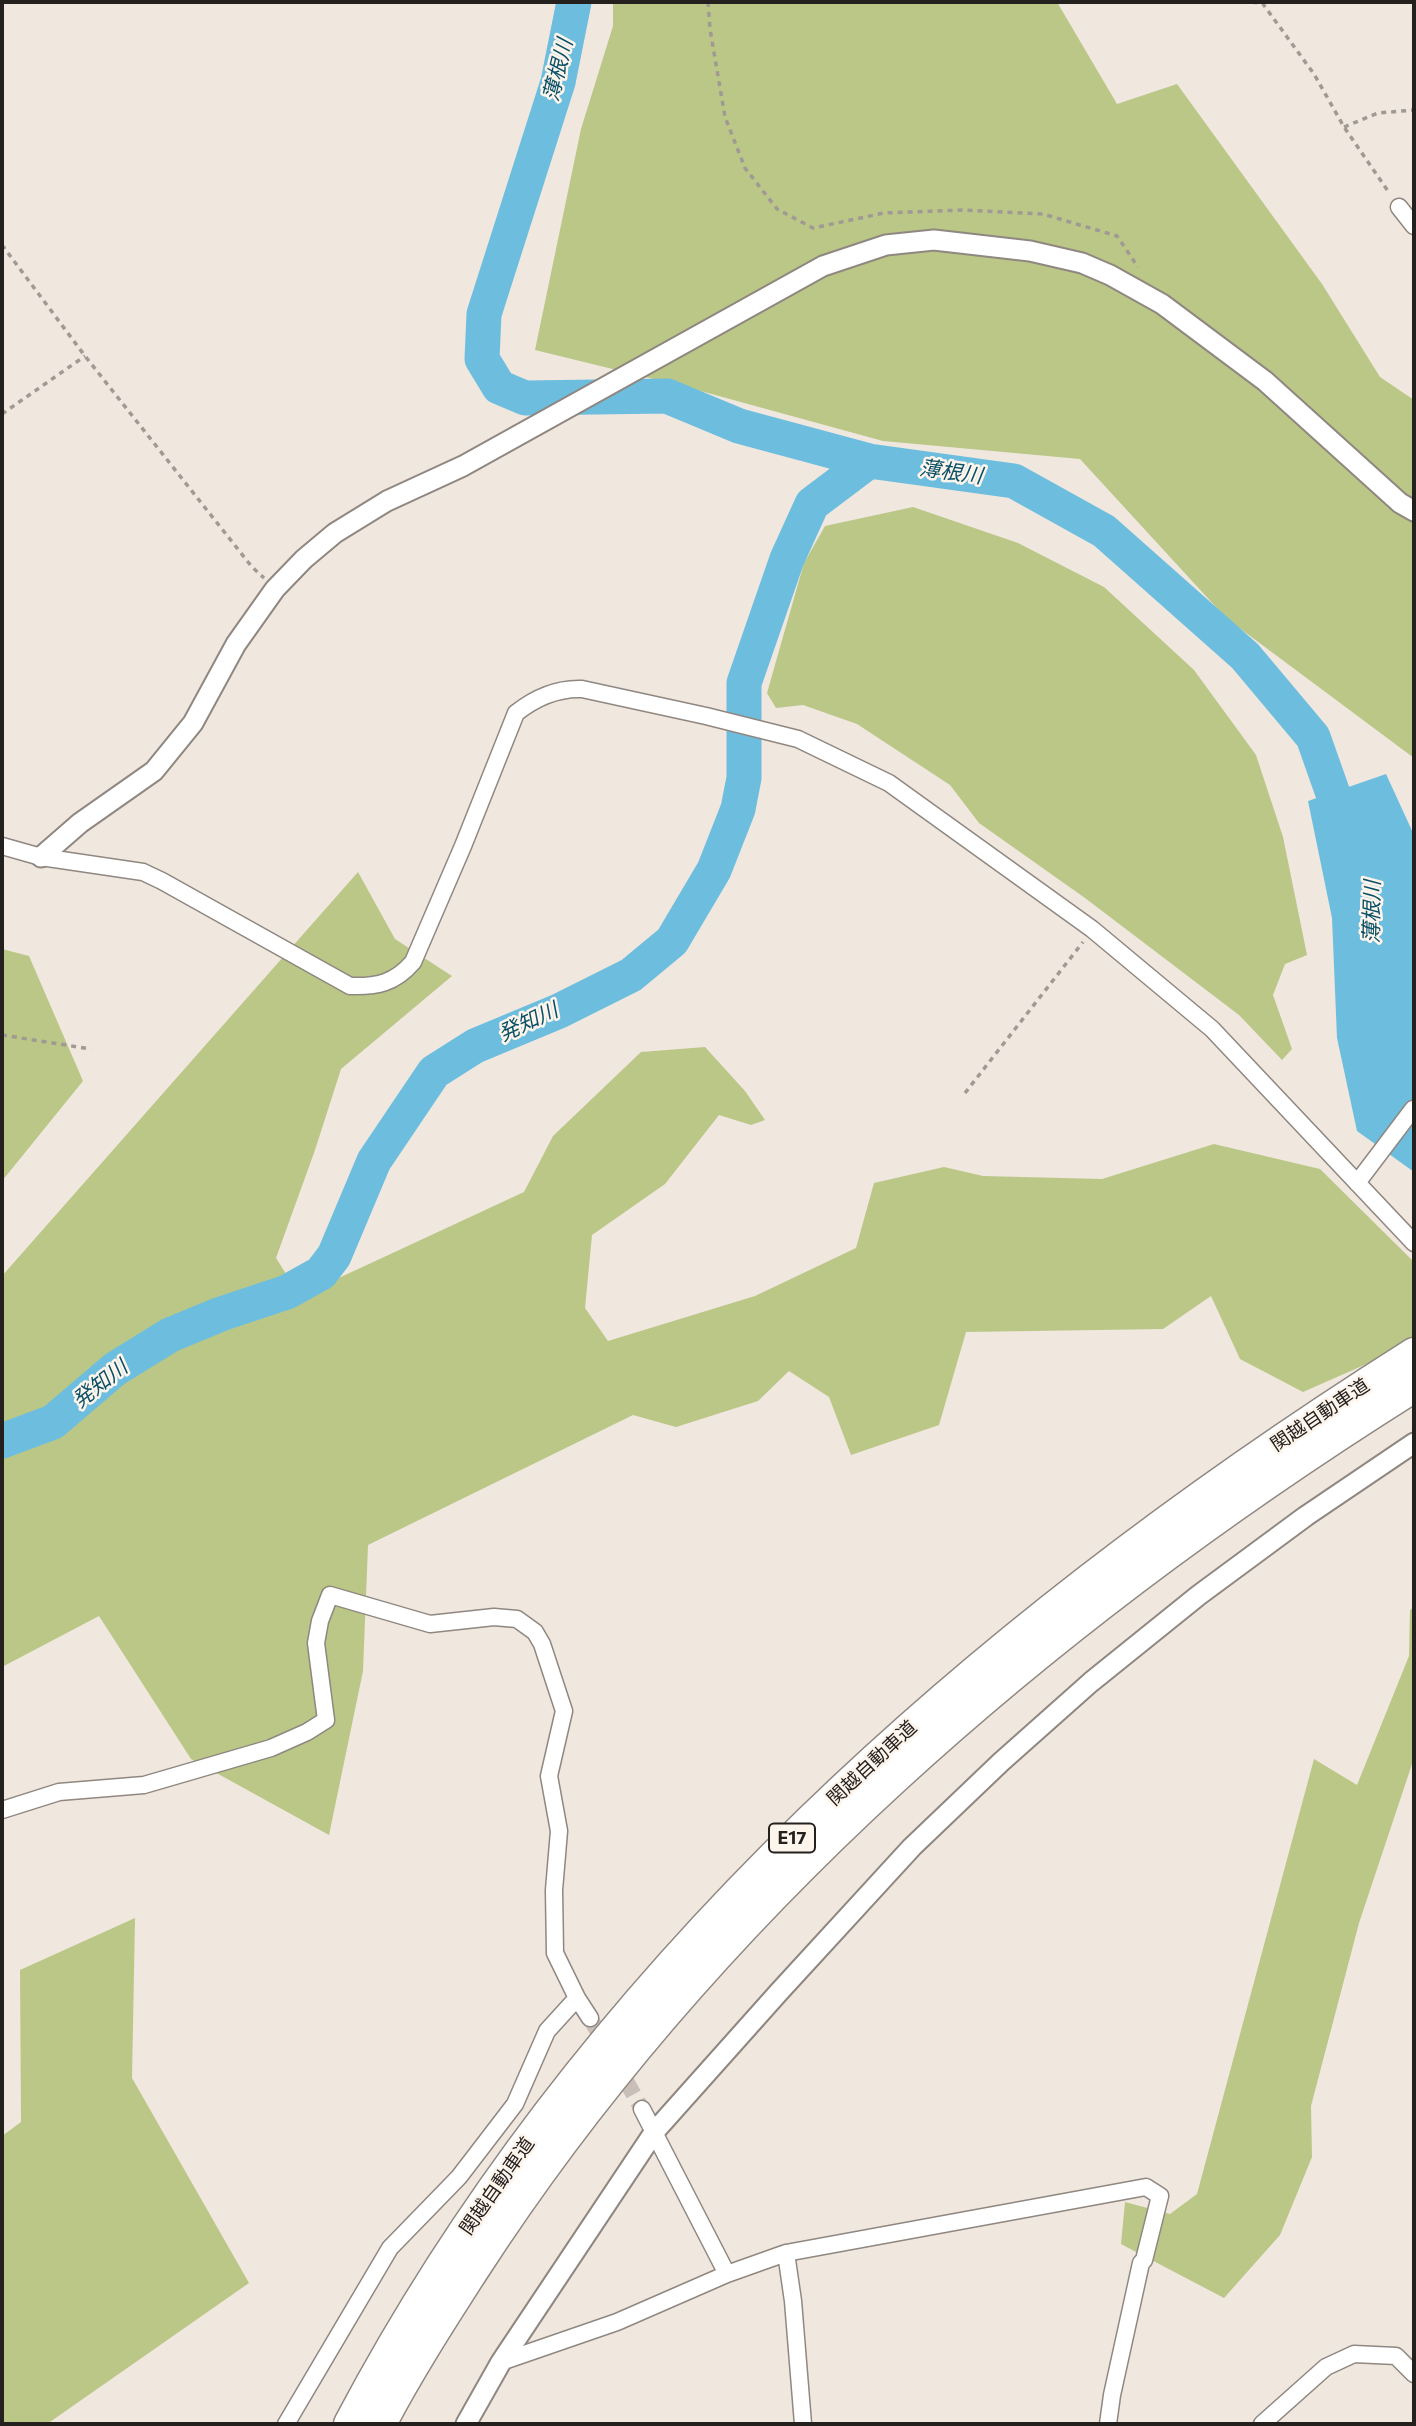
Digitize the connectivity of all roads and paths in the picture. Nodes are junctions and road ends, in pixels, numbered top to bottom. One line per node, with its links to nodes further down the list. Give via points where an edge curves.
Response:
1 (708, 2): 8 (path, via 725,117 745,168 777,209 813,229 884,213 1044,214 1117,236)
2 (1252, 2): 4 (path, via 1263,4 1314,74)
3 (1414, 110): 4 (path, via 1378,113)
4 (1344, 127): 5 (path)
5 (1399, 207): 6 (street)
6 (1414, 226)
7 (2, 245): 9 (path)
8 (1140, 270)
9 (86, 356): 10 (path); 12 (path, via 252,567)
10 (2, 414)
11 (1414, 511): 12 (street, via 1265,381 1137,288 1082,263 1031,251 960,241 910,241 842,258 463,466 367,512 335,533)
12 (275, 589): 14 (street, via 236,644 192,723 154,771)
13 (2, 846): 14 (street)
14 (41, 857): 15 (street, via 143,872 350,986 368,987 402,975 413,962 516,713 537,698 569,688 798,739 889,783)
15 (1093, 929): 18 (path); 20 (street, via 1212,1029)
16 (2, 1035): 17 (path)
17 (91, 1049)
18 (965, 1093)
19 (1413, 1109): 20 (street)
20 (1357, 1183): 21 (street)
21 (1414, 1243)
22 (1414, 1353): 24 (highway, 関越自動車道 / E17)
23 (1414, 1387): 24 (highway, 関越自動車道 / E17)
24 (1379, 1392): 36 (highway, 関越自動車道 / E17, via 1178,1513 994,1656 901,1734 726,1904 568,2087 496,2184 426,2289); 37 (highway, 関越自動車道 / E17, via 1288,1470 1008,1681 831,1840 671,2007 592,2103 516,2205)
25 (1414, 1443): 30 (street, via 1199,1595 1001,1762 912,1847)
26 (2, 1810): 27 (street, via 59,1792 144,1785 271,1748 326,1720 316,1643 330,1595 430,1624 517,1619 535,1632 542,1644 564,1711 549,1776 559,1830 553,1924 555,1953)
27 (577, 1998): 28 (street); 35 (street, via 547,2031 515,2104 458,2177 390,2248)
28 (590, 2018)
29 (642, 2109): 30 (street)
30 (655, 2131): 32 (street); 33 (street)
31 (786, 2253): 32 (street); 39 (street); 40 (street, via 1146,2187 1160,2196 1138,2274)
32 (727, 2274): 33 (street, via 617,2322)
33 (501, 2362): 38 (street)
34 (1414, 2374): 41 (street, via 1396,2356 1354,2354 1326,2367)
35 (286, 2424)
36 (349, 2424)
37 (381, 2424)
38 (466, 2424)
39 (803, 2424)
40 (1108, 2424)
41 (1262, 2424)

